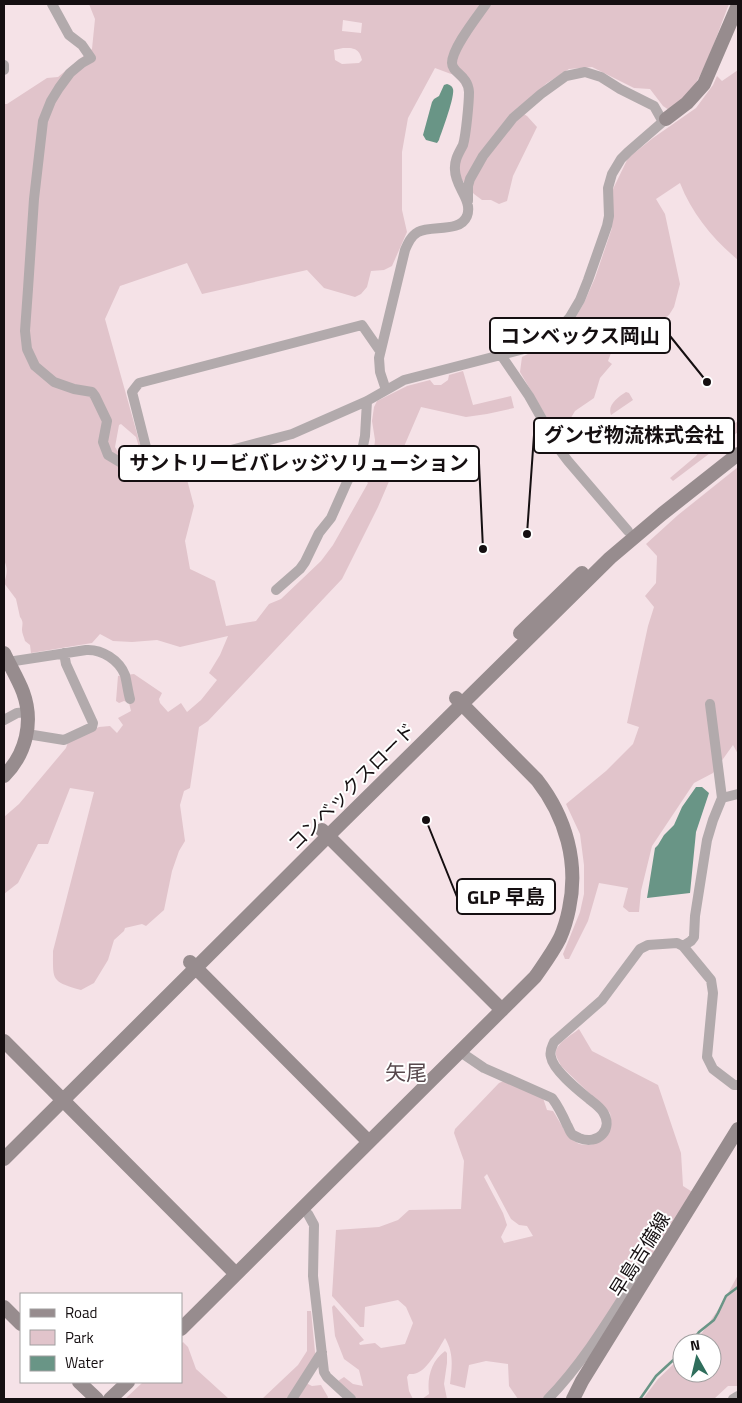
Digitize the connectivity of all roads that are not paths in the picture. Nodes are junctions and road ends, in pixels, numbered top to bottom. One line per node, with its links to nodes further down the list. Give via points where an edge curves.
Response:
1 (52, 4): 14 (street, via 69,35 91,58 70,73 51,101 43,121 34,199 26,349 35,366 54,382 92,392 107,422 103,442 108,455 138,473)
2 (486, 4): 7 (street, via 457,48 452,63 465,78 469,93 465,136 454,168 459,187)
3 (738, 5): 6 (street, via 704,84 688,103)
4 (4, 65): 5 (street)
5 (4, 70)
6 (665, 121): 7 (street, via 654,106 594,74 585,72 566,76 513,118 483,156 470,179); 9 (street, via 621,158 612,174 608,188 607,226 580,300 570,317 547,338)
7 (468, 202): 8 (street, via 467,217 458,225 419,232 410,239)
8 (380, 351): 10 (street, via 380,372); 14 (street, via 362,325 139,383 132,392)
9 (501, 355): 10 (street, via 404,380); 15 (street, via 559,449)
10 (386, 390): 11 (street)
11 (367, 401): 14 (street, via 292,434); 16 (street, via 362,451 331,518 300,569)
12 (738, 443): 15 (street, コンベックスロード)
13 (738, 454): 20 (street, コンベックスロード, via 610,558)
14 (152, 471)
15 (628, 531): 20 (street, コンベックスロード, via 561,592)
16 (276, 590)
17 (64, 653): 18 (street); 19 (street, via 92,649 108,656 124,674); 24 (street, via 92,727 64,740)
18 (5, 660): 22 (street, via 23,692)
19 (130, 699)
20 (458, 700): 28 (street, コンベックスロード); 31 (street, via 548,794 566,832 572,867 571,901 561,937 535,977)
21 (710, 704): 27 (street)
22 (27, 712): 23 (street); 24 (street)
23 (4, 720)
24 (27, 734): 25 (street, via 20,754)
25 (4, 776)
26 (738, 794): 27 (street)
27 (722, 798): 29 (street, via 707,840 694,937)
28 (325, 832): 30 (street, コンベックスロード); 31 (street)
29 (683, 946): 33 (street, via 677,943 648,945 640,949 602,1000 554,1042 550,1050 554,1065 605,1114 606,1129 592,1141 573,1135 552,1098 484,1068); 34 (street, via 713,986 706,1057 713,1068)
30 (192, 964): 35 (street, コンベックスロード); 37 (street)
31 (502, 1010): 33 (street)
32 (4, 1041): 35 (street)
33 (460, 1051): 37 (street)
34 (738, 1086)
35 (60, 1097): 38 (street, コンベックスロード); 39 (street, コンベックスロード); 42 (street)
36 (738, 1129): 41 (street, 早島吉備線)
37 (368, 1142): 40 (street)
38 (4, 1147)
39 (4, 1159)
40 (302, 1209): 42 (street); 46 (street, via 314,1225 313,1276)
41 (657, 1261): 54 (street, via 645,1263 583,1356); 55 (street, 早島吉備線)
42 (236, 1274): 45 (street)
43 (4, 1307): 44 (street)
44 (20, 1323)
45 (182, 1328)
46 (322, 1352): 52 (street); 53 (street, via 327,1377)
47 (80, 1383): 50 (street)
48 (127, 1383): 51 (street)
49 (738, 1396): 56 (street)
50 (96, 1399)
51 (110, 1399)
52 (292, 1399)
53 (351, 1399)
54 (548, 1399)
55 (573, 1399)
56 (733, 1399)

